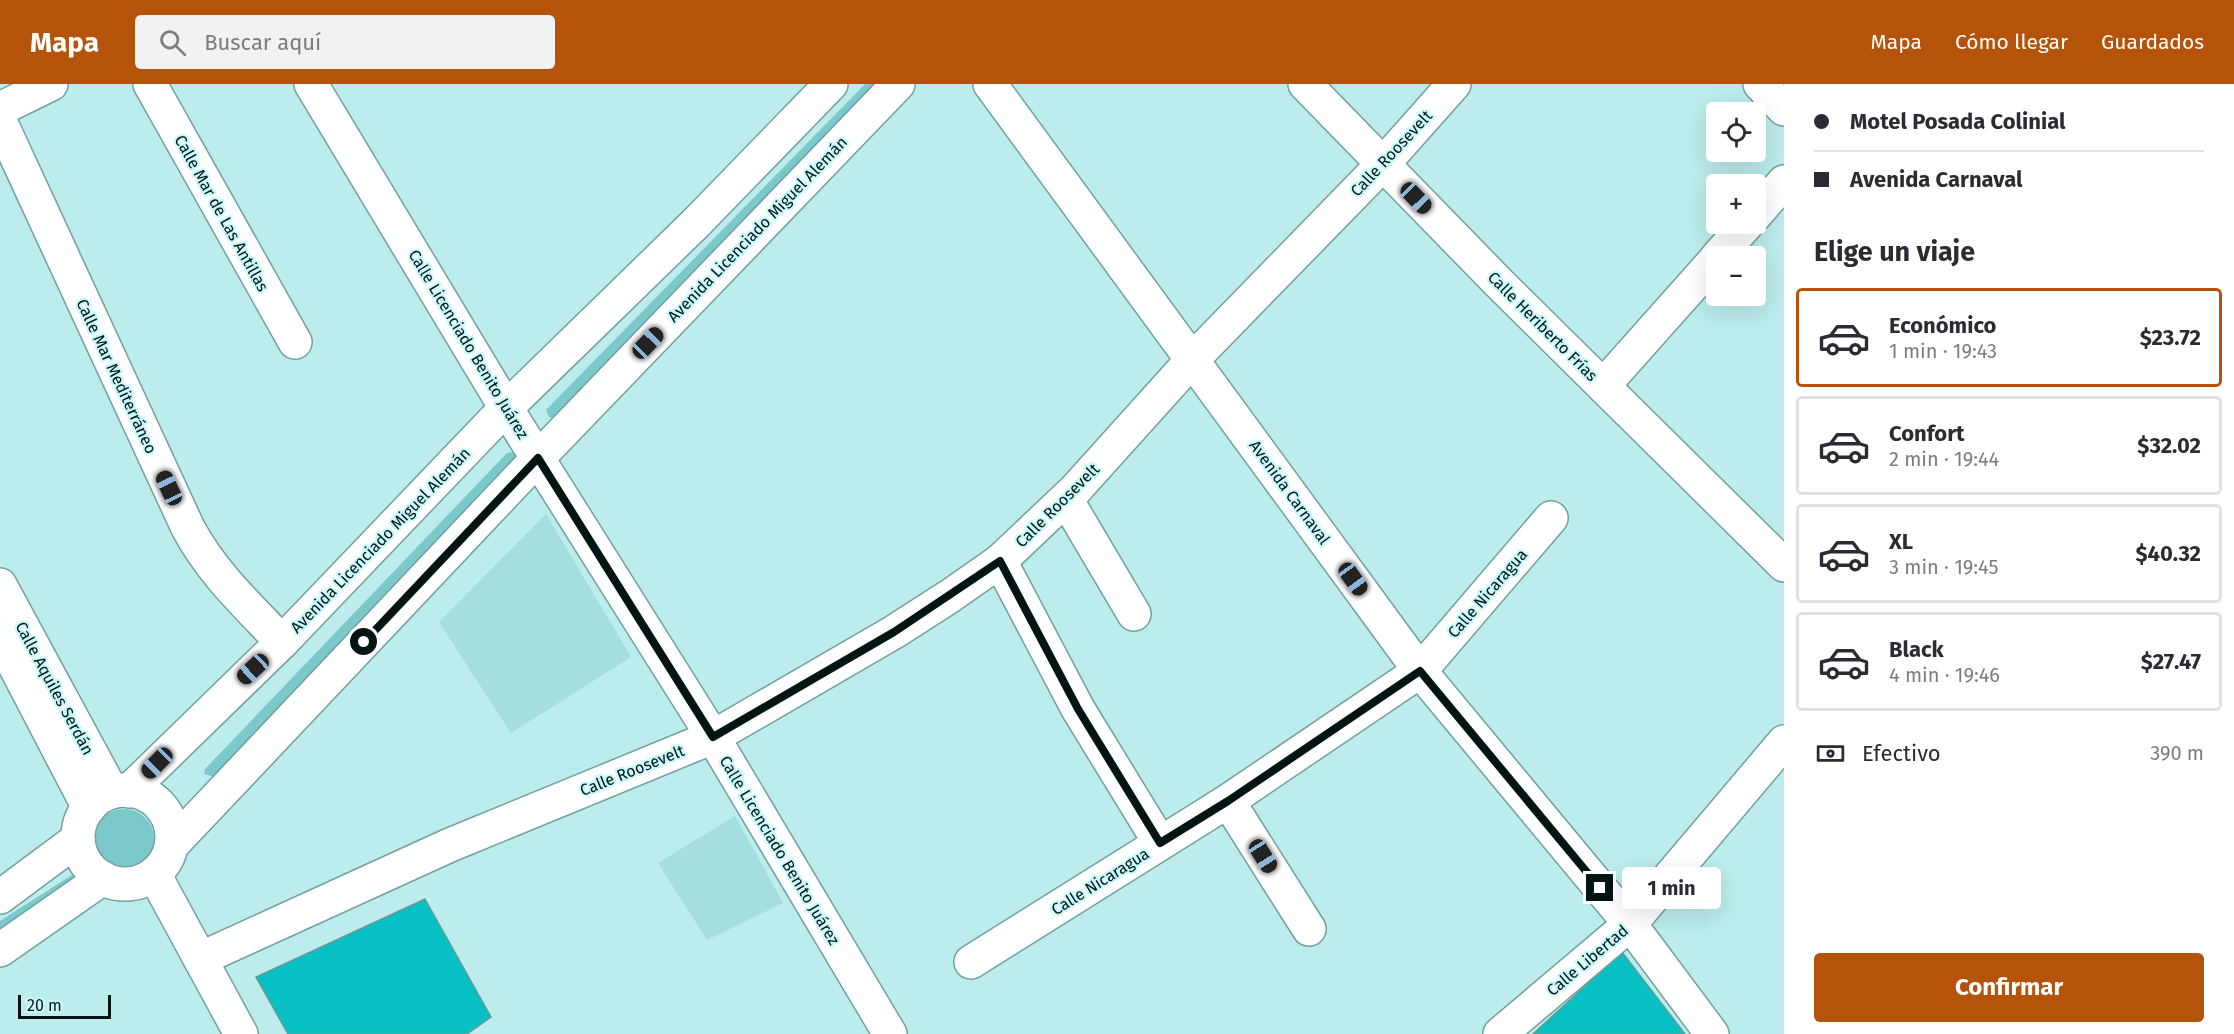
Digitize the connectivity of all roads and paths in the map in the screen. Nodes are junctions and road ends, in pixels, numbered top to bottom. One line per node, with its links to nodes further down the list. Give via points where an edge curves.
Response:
1 (51, 84): 10 (street)
2 (150, 84): 19 (street, Calle Mar de Las Antillas)
3 (311, 84): 22 (street, Calle Licenciado Benito Juárez)
4 (831, 84): 22 (street, Avenida Licenciado Miguel Alemán, via 696,223)
5 (898, 84): 23 (street, Avenida Licenciado Miguel Alemán)
6 (990, 84): 20 (street, Avenida Carnaval)
7 (1305, 84): 13 (street, Calle Heriberto Frías)
8 (1454, 84): 13 (street, Calle Roosevelt)
9 (1760, 84): 11 (street)
10 (0, 109)
11 (1784, 110)
12 (0, 121): 31 (street, Calle Mar Mediterráneo, via 188,528 214,570)
13 (1383, 164): 20 (street, Calle Roosevelt); 21 (street, Calle Heriberto Frías)
14 (1784, 182): 15 (street)
15 (1766, 202)
16 (1738, 234): 17 (street)
17 (1728, 246)
18 (1706, 270): 21 (street)
19 (295, 342)
20 (1193, 359): 24 (street, Calle Roosevelt); 32 (street, Avenida Carnaval)
21 (1603, 386): 27 (street, Calle Heriberto Frías)
22 (506, 408): 23 (street, Calle Licenciado Benito Juárez); 31 (street, Avenida Licenciado Miguel Alemán)
23 (538, 458): 33 (street, Calle Licenciado Benito Juárez); 39 (street, Avenida Licenciado Miguel Alemán)
24 (1066, 499): 26 (street, Calle Roosevelt); 29 (street)
25 (1551, 518): 32 (street, Calle Nicaragua)
26 (1000, 561): 33 (street, Calle Roosevelt, via 894,632); 38 (street, via 1078,709)
27 (1784, 565)
28 (0, 585): 35 (street, Calle Aquiles Serdán)
29 (1134, 614)
30 (0, 637): 35 (street, Calle Aquiles Serdán)
31 (282, 642): 35 (street, Avenida Licenciado Miguel Alemán)
32 (1420, 671): 36 (street, Calle Nicaragua); 43 (street, Avenida Carnaval)
33 (713, 737): 46 (street, Calle Roosevelt, via 450,845); 49 (street, Calle Licenciado Benito Juárez)
34 (1784, 742): 43 (street, Calle Libertad)
35 (110, 797): 37 (street, via 80,827); 39 (street, via 151,799 167,815)
36 (1228, 801): 38 (street, Calle Nicaragua); 44 (street)
37 (78, 839): 41 (street, via 89,867); 42 (street)
38 (1160, 843): 47 (street, Calle Nicaragua)
39 (172, 845): 40 (street)
40 (154, 874): 41 (street, via 127,884); 46 (street)
41 (103, 878): 45 (street)
42 (0, 897)
43 (1630, 924): 50 (street, Calle Libertad); 51 (street, Avenida Carnaval)
44 (1309, 929)
45 (0, 950)
46 (200, 959): 48 (street)
47 (971, 962)
48 (241, 1034)
49 (890, 1034)
50 (1500, 1034)
51 (1712, 1034)

